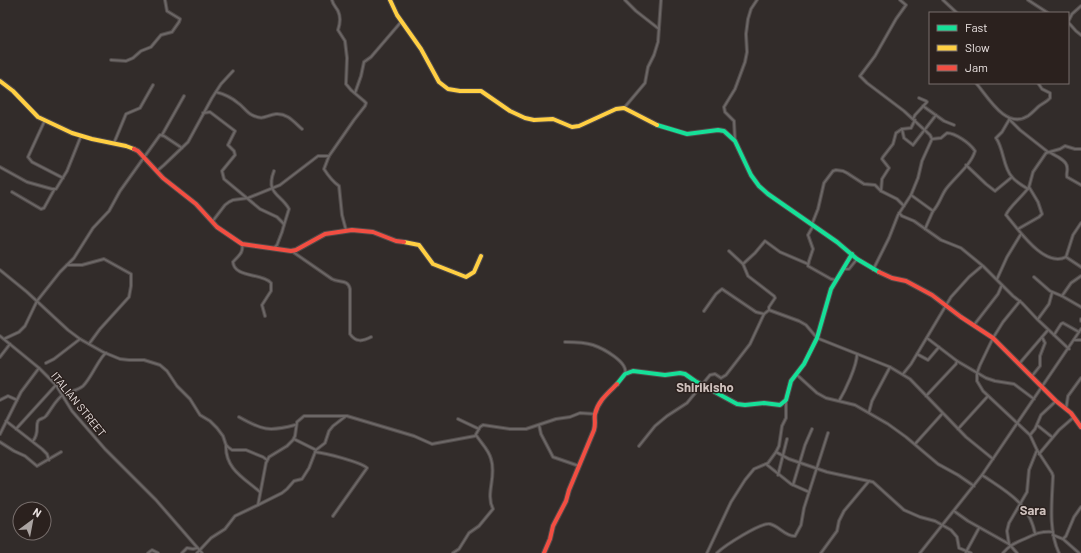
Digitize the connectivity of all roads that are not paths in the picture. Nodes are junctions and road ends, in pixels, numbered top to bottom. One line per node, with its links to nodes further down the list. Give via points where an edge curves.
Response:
1 (165, 0): 18 (street, via 166,10 180,19 174,30 161,35 151,47 130,60)
2 (332, 0): 25 (street, via 339,12 341,24 338,30 346,41 346,84)
3 (390, 0): 14 (street)
4 (626, 0): 16 (street)
5 (661, 0): 16 (street)
6 (757, 0): 43 (street, via 748,19 745,62 735,89 724,108 734,121)
7 (900, 0): 34 (street, via 906,5 860,76)
8 (943, 0): 11 (street)
9 (1028, 0): 12 (street)
10 (1081, 6): 13 (street)
11 (956, 12)
12 (1046, 12)
13 (1069, 20)
14 (401, 22): 25 (street, via 364,62); 29 (street, via 421,49 439,82 448,89 481,91 525,118 553,119 572,127)
15 (1069, 23): 17 (street)
16 (659, 29): 29 (street, via 656,49 648,67 645,83)
17 (1081, 35)
18 (111, 60)
19 (232, 71): 24 (street)
20 (0, 81): 33 (street, via 34,114)
21 (977, 84): 32 (street)
22 (1039, 84): 32 (street, via 1050,93 1049,100 1024,118)
23 (153, 85): 44 (street, via 140,108 126,114)
24 (216, 92): 30 (street); 37 (street, via 238,102 252,116 266,118 272,114 279,114 289,118)
25 (355, 92): 48 (street, via 364,101 365,106)
26 (184, 96): 40 (street)
27 (919, 98): 28 (street, via 927,101)
28 (923, 106): 31 (street); 34 (street)
29 (624, 108): 43 (street, via 653,124 678,132 688,134 721,130)
30 (203, 113): 45 (street); 63 (street, via 210,112 234,130 228,145 235,155 223,170 223,176)
31 (936, 115): 36 (street); 39 (street)
32 (1007, 117): 35 (street)
33 (45, 120): 41 (street); 55 (street, via 28,157)
34 (914, 120): 38 (street, via 911,128); 39 (street)
35 (1009, 120): 47 (street); 54 (street, via 996,138)
36 (954, 125)
37 (302, 129)
38 (902, 129): 39 (street, via 904,138 913,145); 60 (street, via 896,133 893,144 882,159 889,168 882,179)
39 (924, 130): 42 (street)
40 (162, 135): 45 (street); 49 (street)
41 (81, 136): 44 (street); 55 (street)
42 (932, 139): 50 (street, via 941,138 947,133 968,144 975,151); 62 (street)
43 (736, 140): 70 (street, via 748,169 759,186)
44 (114, 143): 49 (street, via 133,148)
45 (182, 148): 52 (street)
46 (1081, 149): 47 (street, via 1067,146)
47 (1048, 152): 56 (street, via 1066,163 1067,177); 57 (street, via 1033,172)
48 (329, 156): 58 (street, via 318,156 286,182); 73 (street, via 324,169 331,181 339,186)
49 (144, 158): 52 (street); 85 (street, via 109,211 93,228 81,249)
50 (966, 165): 54 (street, via 995,191); 65 (street, via 945,190)
51 (0, 167): 59 (street, via 32,184)
52 (156, 171): 67 (street, via 196,204)
53 (274, 171): 58 (street)
54 (1012, 177): 57 (street)
55 (63, 178): 59 (street)
56 (1081, 185)
57 (1028, 188): 72 (street, via 1006,214); 72 (street, via 1038,202 1042,214)
58 (272, 189): 63 (street); 69 (street, via 289,209)
59 (54, 190): 61 (street, via 42,209)
60 (881, 191): 64 (street, via 893,196); 70 (street, via 875,185 864,184 843,171 833,171 823,185)
61 (12, 192)
62 (911, 196): 64 (street); 65 (street)
63 (248, 198): 67 (street, via 229,202); 69 (street, via 260,209 277,217)
64 (904, 206): 66 (street)
65 (933, 211): 71 (street)
66 (899, 213): 71 (street); 90 (street)
67 (212, 222): 75 (street)
68 (1081, 223): 81 (street, via 1073,235)
69 (284, 225): 76 (street)
70 (812, 225): 79 (street); 84 (street, via 808,235 813,249)
71 (926, 229): 86 (street, via 941,240 959,247)
72 (1018, 229): 74 (street)
73 (346, 230): 77 (street, via 325,234); 80 (street, via 373,232 396,241 419,245 433,264 464,277 475,272)
74 (1021, 234): 81 (street, via 1045,256 1059,259); 93 (street)
75 (242, 244): 76 (street); 105 (street, via 241,254 233,262 234,266 240,271 271,283 271,291 262,305)
76 (274, 248): 77 (street)
77 (291, 251): 113 (street, via 332,279 348,284 350,334 360,341)
78 (729, 252): 83 (street)
79 (852, 254): 82 (street); 88 (street)
80 (481, 256)
81 (1066, 257): 87 (street)
82 (857, 259): 88 (street, via 850,269); 90 (street)
83 (743, 264): 84 (street, via 765,241 780,252); 102 (street, via 748,276 774,296)
84 (808, 264): 94 (street, via 810,268)
85 (67, 265): 98 (street); 124 (street, via 82,265 104,259 131,274 129,297)
86 (983, 266): 93 (street); 100 (street, via 969,277)
87 (1081, 267)
88 (842, 269): 94 (street)
89 (0, 270): 98 (street)
90 (873, 270): 100 (street, via 910,282)
91 (1081, 276): 97 (street, via 1071,283)
92 (1034, 277): 96 (street)
93 (997, 279): 95 (street)
94 (836, 280): 115 (street, via 830,290)
95 (1002, 285): 99 (street); 107 (street)
96 (1052, 293): 97 (street); 106 (street, via 1049,304)
97 (1062, 296): 101 (street)
98 (37, 301): 118 (street, via 22,329); 119 (street)
99 (1020, 301): 106 (street); 117 (street)
100 (946, 305): 107 (street); 116 (street)
101 (1081, 307)
102 (770, 310): 104 (street); 115 (street, via 799,320)
103 (704, 311): 104 (street, via 722,289 756,312)
104 (764, 314): 144 (street, via 750,344 726,375 721,378 714,374 710,375)
105 (265, 316)
106 (1037, 320): 109 (street)
107 (974, 325): 117 (street)
108 (1081, 329): 110 (street)
109 (1048, 330): 111 (street); 114 (street)
110 (1079, 332): 111 (street, via 1063,323); 120 (street)
111 (1054, 335): 126 (street)
112 (0, 336): 118 (street, ITALIAN STREET)
113 (371, 337)
114 (1042, 337): 135 (street); 142 (street, via 1045,343 1040,366)
115 (817, 338): 128 (street); 140 (street)
116 (927, 338): 125 (street); 129 (street)
117 (993, 338): 135 (street); 138 (street)
118 (4, 339): 123 (street, ITALIAN STREET)
119 (80, 339): 124 (street); 134 (street)
120 (1074, 340): 121 (street); 126 (street)
121 (1081, 340)
122 (565, 342): 139 (street, via 592,344 606,351 625,367)
123 (10, 344): 131 (street); 137 (street, ITALIAN STREET)
124 (88, 344): 127 (street)
125 (939, 347): 129 (street, via 928,360); 133 (street)
126 (1068, 349): 146 (street)
127 (106, 353): 147 (street, via 84,385); 184 (street, via 120,359 150,361 160,365 190,399 200,415 217,428)
128 (857, 354): 130 (street); 132 (street)
129 (917, 354): 141 (street)
130 (861, 356): 132 (street); 136 (street)
131 (0, 357)
132 (857, 359): 154 (street)
133 (957, 361): 138 (street); 148 (street)
134 (46, 363)
135 (1019, 364): 142 (street)
136 (890, 367): 141 (street); 157 (street)
137 (39, 368): 145 (street, ITALIAN STREET); 152 (street)
138 (977, 373): 149 (street, via 978,384); 150 (street, via 990,380 1014,384)
139 (625, 374): 144 (street, via 638,371 665,375 682,373); 158 (street, via 604,396)
140 (796, 374): 153 (street, via 789,386); 154 (street, via 817,393)
141 (903, 374): 148 (street)
142 (1032, 376): 146 (street)
143 (1081, 378): 156 (street, via 1068,396)
144 (702, 384): 153 (street, via 741,405 764,402 780,405); 185 (street, via 688,403 655,426)
145 (56, 385): 147 (street, ITALIAN STREET); 170 (street)
146 (1042, 386): 150 (street); 155 (street)
147 (63, 395): 181 (street, via 45,417 38,421 37,435); 217 (street, ITALIAN STREET, via 68,406 105,449)
148 (926, 396): 159 (street)
149 (988, 396): 165 (street); 173 (street)
150 (1034, 399): 165 (street)
151 (0, 400): 152 (street, via 8,396)
152 (17, 400): 164 (street)
153 (786, 400): 189 (street, via 786,418)
154 (839, 401): 157 (street)
155 (1056, 402): 156 (street); 168 (street, via 1041,415)
156 (1066, 409): 162 (street)
157 (869, 412): 183 (street)
158 (595, 414): 167 (street, via 580,413); 197 (street, via 595,427)
159 (942, 414): 173 (street); 183 (street)
160 (347, 416): 166 (street, via 308,415 301,418); 176 (street, via 432,444); 187 (street, via 331,429 325,443)
161 (239, 417): 166 (street, via 261,428 278,430)
162 (1074, 417): 169 (street); 179 (street)
163 (458, 419): 171 (street)
164 (6, 421): 170 (street); 175 (street)
165 (1017, 424): 177 (street); 192 (street)
166 (296, 425): 178 (street)
167 (539, 425): 171 (street, via 517,430 486,425); 197 (street, via 553,457)
168 (1037, 425): 177 (street); 179 (street)
169 (1081, 427)
170 (16, 428): 181 (street)
171 (479, 428): 176 (street)
172 (812, 429): 195 (street)
173 (958, 429): 192 (street)
174 (828, 433): 198 (street)
175 (0, 434)
176 (476, 435): 224 (street, via 491,459 492,480 489,496 493,509 479,526 469,533)
177 (1030, 435): 186 (street)
178 (294, 438): 187 (street); 194 (street)
179 (1052, 438): 190 (street)
180 (787, 439): 191 (street)
181 (33, 441): 193 (street, via 45,452)
182 (0, 442): 193 (street, via 37,466)
183 (915, 444): 203 (street, via 938,464)
184 (226, 445): 194 (street, via 232,450 246,450); 204 (street, via 226,457 231,467)
185 (639, 446)
186 (1037, 450): 190 (street); 206 (street)
187 (315, 451): 207 (street, via 302,479 294,481 282,493); 210 (street, via 368,468)
188 (61, 452): 193 (street)
189 (776, 452): 191 (street); 196 (street)
190 (1039, 454): 214 (street, via 1053,476)
191 (783, 456): 195 (street); 199 (street)
192 (993, 459): 200 (street)
193 (49, 460)
194 (267, 461): 204 (street)
195 (799, 463): 198 (street); 202 (street)
196 (766, 464): 199 (street); 226 (street, via 750,472 738,490)
197 (579, 466): 225 (street)
198 (816, 468): 201 (street); 205 (street)
199 (778, 475): 202 (street)
200 (982, 475): 203 (street); 206 (street)
201 (869, 481): 211 (street, via 874,482 904,510); 228 (street, via 844,511 837,531)
202 (793, 485): 205 (street)
203 (974, 486): 209 (street)
204 (260, 492): 207 (street)
205 (809, 492): 227 (street, via 801,524 795,536 766,524)
206 (1021, 504): 213 (street, via 1032,521); 216 (street, via 1009,523)
207 (258, 505): 217 (street, via 235,516 225,529)
208 (1081, 507): 215 (street)
209 (954, 510): 211 (street); 212 (street)
210 (333, 516)
211 (942, 524): 218 (street, via 955,533 959,548); 229 (street)
212 (979, 528): 216 (street); 218 (street)
213 (1035, 533): 214 (street); 216 (street)
214 (1053, 534): 215 (street); 233 (street)
215 (1063, 539): 234 (street)
216 (1009, 544): 231 (street); 232 (street)
217 (198, 548): 221 (street, via 187,548); 222 (street); 223 (street, ITALIAN STREET)
218 (966, 552): 230 (street)
219 (148, 553): 220 (street, via 152,550)
220 (158, 553)
221 (182, 553)
222 (197, 553)
223 (202, 553)
224 (454, 553)
225 (544, 553)
226 (707, 553)
227 (717, 553)
228 (821, 553)
229 (920, 553)
230 (971, 553)
231 (1003, 553)
232 (1017, 553)
233 (1059, 553)
234 (1079, 553)

